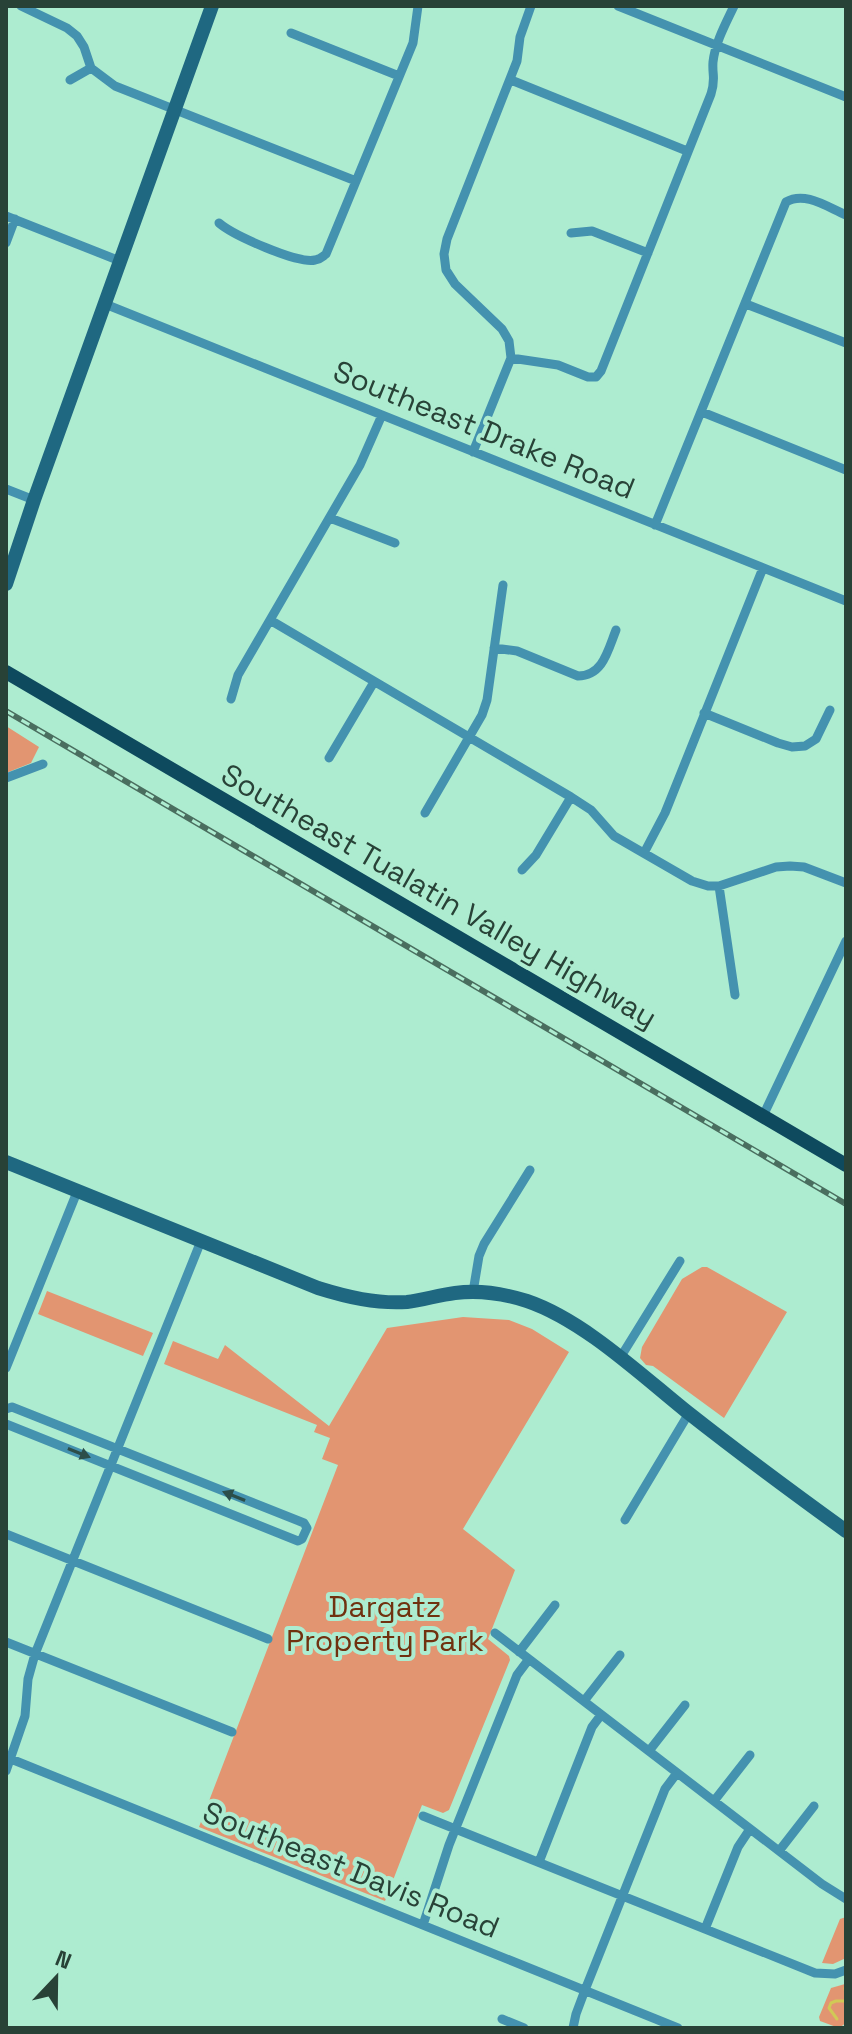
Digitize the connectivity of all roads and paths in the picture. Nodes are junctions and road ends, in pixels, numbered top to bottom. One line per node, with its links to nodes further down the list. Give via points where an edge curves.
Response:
1 (21, 6): 9 (street, via 77,36)
2 (212, 6): 14 (street)
3 (418, 6): 10 (street, via 413,43)
4 (531, 6): 12 (street)
5 (618, 6): 8 (street)
6 (734, 6): 8 (street)
7 (291, 33): 10 (street)
8 (717, 45): 13 (street); 15 (street, via 715,81)
9 (91, 68): 11 (street); 14 (street, via 115,86)
10 (399, 76): 16 (street)
11 (70, 80)
12 (511, 80): 15 (street); 27 (street, via 444,254 455,284 502,329)
13 (846, 97)
14 (175, 108): 16 (street); 23 (street)
15 (687, 151): 22 (street)
16 (356, 181): 19 (street, via 330,247 315,260 299,260)
17 (846, 215): 25 (street, via 804,198 786,202)
18 (10, 218): 21 (street); 23 (street)
19 (219, 223)
20 (571, 233): 22 (street, via 592,231)
21 (6, 243)
22 (648, 253): 27 (street, via 596,377)
23 (120, 261): 24 (street)
24 (105, 304): 29 (street, Southeast Drake Road); 33 (street)
25 (746, 304): 26 (street); 28 (street)
26 (846, 343)
27 (511, 358): 30 (street)
28 (702, 412): 31 (street); 35 (street)
29 (382, 415): 30 (street, Southeast Drake Road); 34 (street)
30 (473, 452): 35 (street, Southeast Drake Road)
31 (846, 470)
32 (6, 489): 33 (street)
33 (34, 500): 38 (street)
34 (330, 518): 36 (street); 41 (street)
35 (655, 525): 37 (street, Southeast Drake Road)
36 (395, 543)
37 (763, 568): 40 (street, Southeast Drake Road); 48 (street)
38 (6, 584)
39 (503, 585): 43 (street)
40 (846, 601)
41 (270, 620): 45 (street); 46 (street, via 238,675)
42 (616, 630): 43 (street, via 602,665 586,676)
43 (494, 648): 49 (street, via 487,700)
44 (6, 672): 61 (main road, Southeast Tualatin Valley Highway)
45 (374, 682): 49 (street); 50 (street)
46 (231, 699)
47 (830, 710): 48 (street, via 816,739 792,747)
48 (704, 713): 55 (street)
49 (469, 739): 53 (street); 54 (street)
50 (329, 758)
51 (43, 764): 52 (street)
52 (6, 778)
53 (571, 797): 55 (street, via 614,836); 56 (street)
54 (425, 813)
55 (644, 853): 58 (street, via 692,881)
56 (522, 870)
57 (846, 883): 58 (street, via 790,866)
58 (719, 886): 60 (street)
59 (846, 941): 61 (street)
60 (735, 995)
61 (763, 1116): 63 (main road, Southeast Tualatin Valley Highway)
62 (6, 1162): 65 (street)
63 (846, 1165)
64 (530, 1170): 68 (street, via 484,1244)
65 (77, 1192): 66 (street); 70 (street)
66 (201, 1241): 68 (street, via 350,1298 408,1302); 74 (street)
67 (680, 1261): 69 (street)
68 (473, 1292): 69 (street, via 549,1310)
69 (620, 1358): 72 (street)
70 (6, 1368)
71 (6, 1409): 74 (street)
72 (689, 1413): 76 (street); 77 (street)
73 (6, 1424): 75 (street, one-way to 75)
74 (118, 1450): 75 (street); 75 (street, one-way to 74, via 298,1541 307,1528)
75 (112, 1466): 79 (street)
76 (625, 1520)
77 (846, 1531)
78 (6, 1534): 79 (street)
79 (73, 1561): 82 (street); 85 (street)
80 (555, 1605): 84 (street)
81 (495, 1633): 84 (street)
82 (268, 1639)
83 (6, 1642): 85 (street)
84 (519, 1652): 87 (street)
85 (35, 1654): 91 (street); 94 (street, via 26,1709)
86 (620, 1655): 88 (street)
87 (529, 1659): 88 (street); 100 (street, via 517,1675)
88 (584, 1701): 90 (street)
89 (685, 1705): 92 (street)
90 (601, 1715): 92 (street); 103 (street)
91 (232, 1732)
92 (649, 1751): 96 (street)
93 (750, 1755): 97 (street)
94 (8, 1758): 95 (street); 106 (street, Southeast Davis Road)
95 (6, 1771)
96 (677, 1773): 97 (street); 104 (street, via 665,1789)
97 (714, 1801): 101 (street)
98 (814, 1806): 102 (street)
99 (423, 1816): 100 (street)
100 (455, 1829): 103 (street); 106 (street)
101 (750, 1829): 102 (street); 107 (street)
102 (779, 1851): 105 (street)
103 (539, 1862): 104 (street)
104 (624, 1896): 107 (street); 109 (street)
105 (846, 1899)
106 (423, 1925): 109 (street, Southeast Davis Road)
107 (705, 1929): 108 (street, via 815,1973)
108 (846, 1970)
109 (585, 1990): 112 (street); 113 (street, Southeast Davis Road)
110 (502, 2019): 111 (street)
111 (524, 2028)
112 (573, 2028)
113 (678, 2028)

